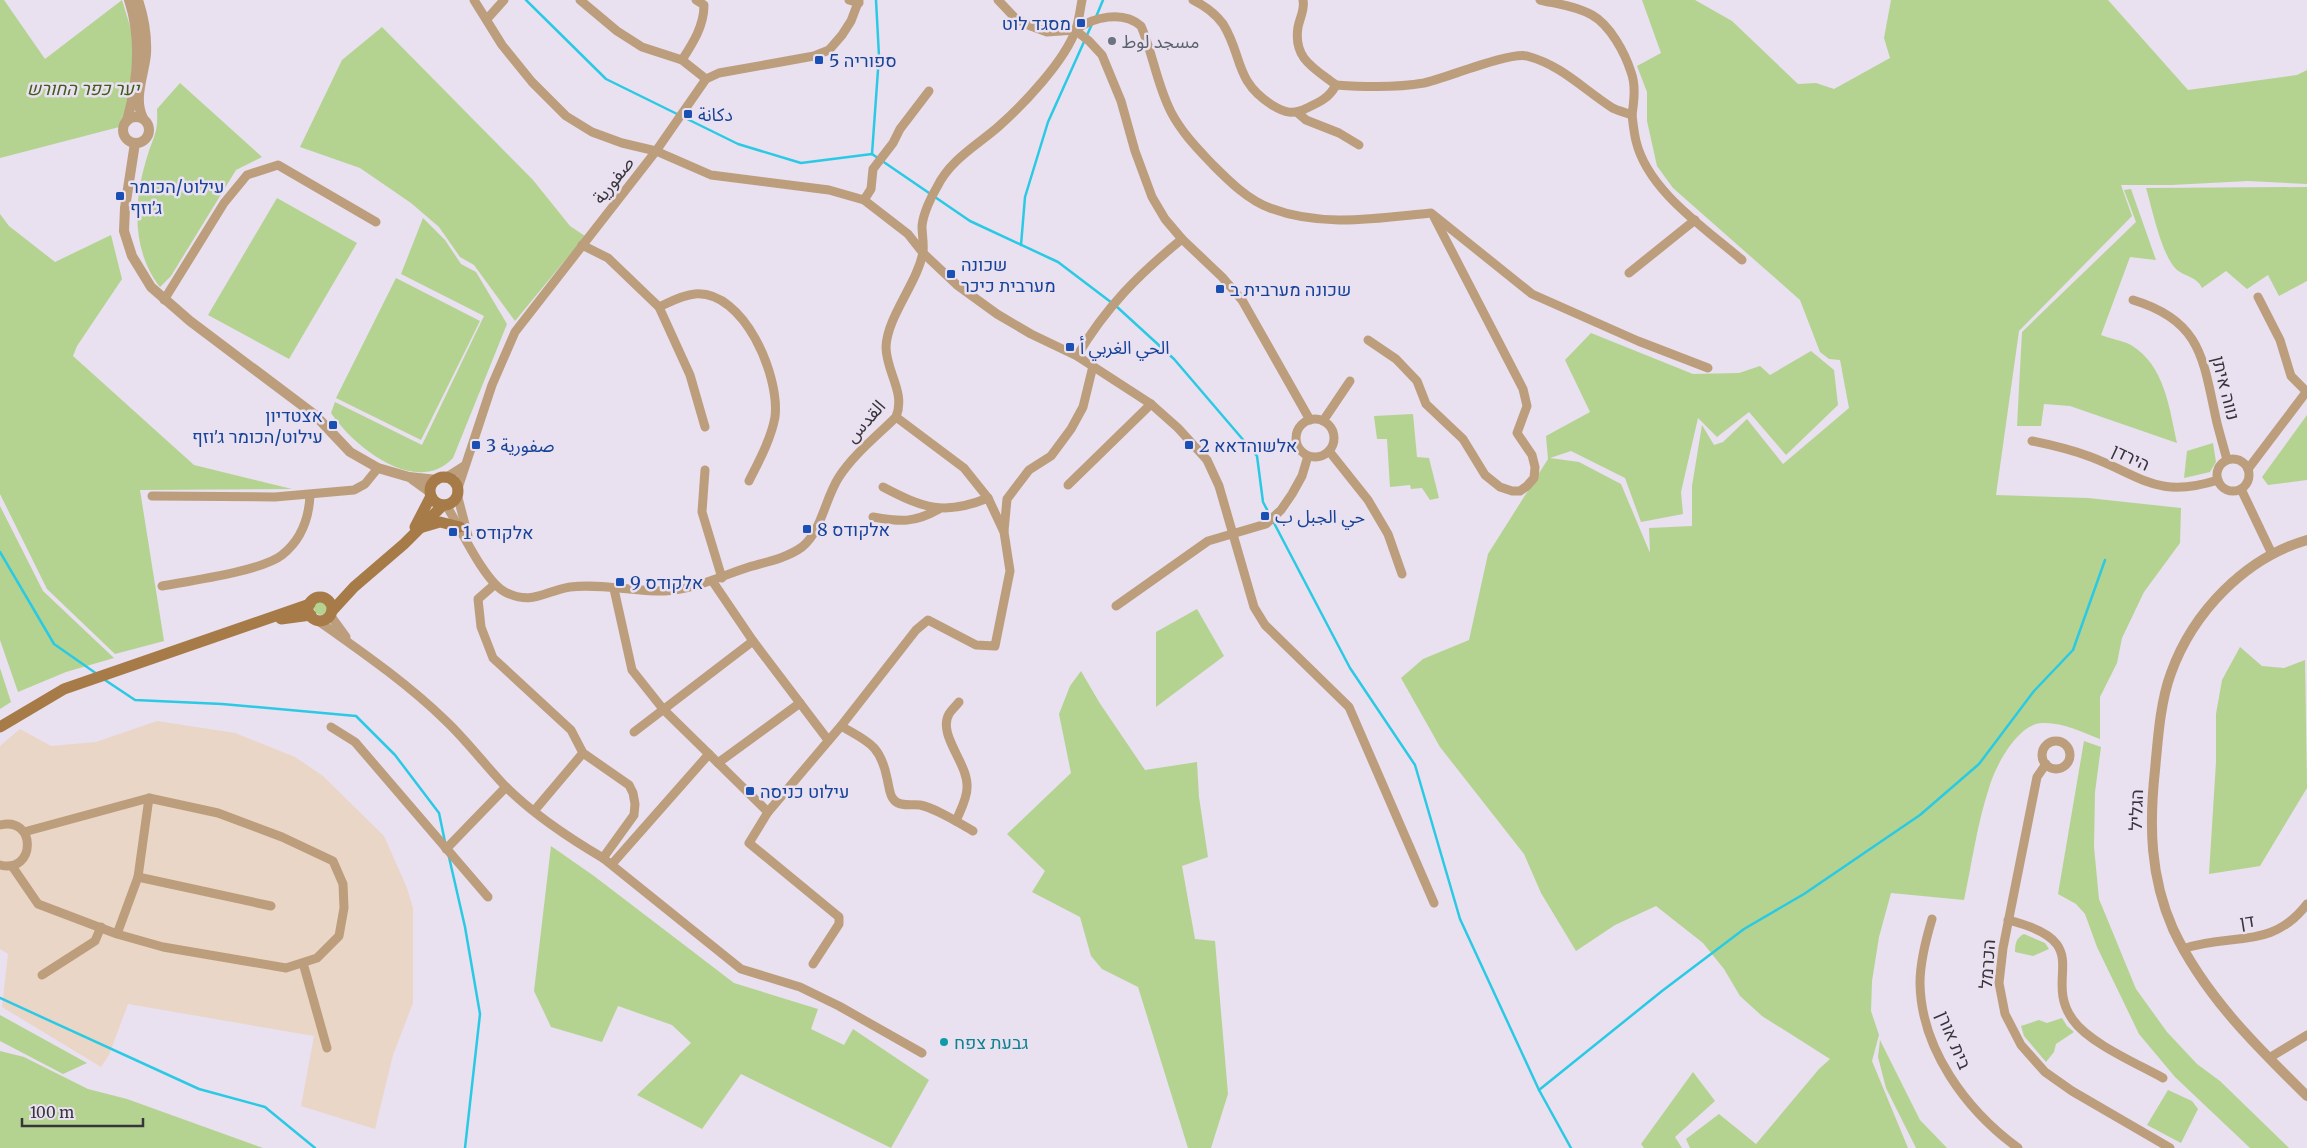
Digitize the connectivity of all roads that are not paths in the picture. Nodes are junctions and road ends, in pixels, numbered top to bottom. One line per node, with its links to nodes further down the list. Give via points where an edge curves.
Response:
1 (129, 0): 23 (street, via 138,52)
2 (138, 0): 22 (street, via 146,29 139,98)
3 (474, 0): 14 (street)
4 (504, 0): 14 (street)
5 (580, 0): 16 (street, via 642,47)
6 (696, 0): 16 (street, via 704,5 704,14 698,34)
7 (849, 0): 12 (street)
8 (998, 0): 15 (street, via 1015,18 1028,25 1047,32)
9 (1082, 0): 15 (street, القدس)
10 (1193, 0): 20 (street, via 1215,14 1224,26 1245,81 1256,94 1283,111)
11 (1540, 0): 21 (street, via 1577,8 1605,25 1632,73)
12 (859, 2): 17 (street, via 851,21 829,50 814,56 719,73)
13 (1305, 2): 18 (street, via 1297,46 1303,58)
14 (487, 19): 26 (street, via 502,45 532,82 566,116 592,132 622,144)
15 (1075, 30): 28 (street, via 1087,22 1120,16 1133,19 1141,26 1170,109 1180,128 1229,181 1270,208 1343,222); 31 (street, via 1102,55 1121,100 1152,197); 33 (street, القدس, via 1056,64 1032,94 945,173 922,223)
16 (682, 60): 17 (street)
17 (706, 79): 26 (street, صفورية)
18 (1336, 85): 20 (street, via 1327,99); 21 (street, via 1368,87 1424,83 1524,56 1550,64 1612,108)
19 (929, 91): 27 (street, via 873,169 871,188)
20 (1298, 112): 25 (street, via 1306,120)
21 (1632, 115): 29 (street, via 1636,142 1650,172 1669,197)
22 (143, 118): 23 (street); 24 (street, via 149,126 149,133)
23 (127, 121): 24 (street, via 124,134)
24 (136, 143): 37 (street, via 124,231 132,256 151,287)
25 (1359, 145)
26 (656, 151): 27 (street, via 711,175 829,190); 32 (street, صفورية)
27 (864, 200): 33 (street, via 908,234)
28 (1432, 213): 40 (street, via 1523,389 1527,406 1518,433 1532,455 1534,478 1520,491 1492,482 1463,439 1426,404 1417,381 1396,359); 43 (street, via 1532,294)
29 (1696, 220): 34 (street); 35 (street)
30 (376, 222): 37 (street, via 278,166 247,175 224,203)
31 (1182, 239): 41 (street, via 1120,294); 48 (street, via 1242,300)
32 (582, 245): 39 (street, via 608,258); 55 (street, صفورية, via 515,332 492,385)
33 (923, 253): 41 (street, via 997,314); 47 (street, القدس, via 887,342 887,357 900,402)
34 (1742, 260)
35 (1629, 273)
36 (2258, 297): 45 (street, via 2280,340 2291,376)
37 (164, 300): 56 (street, via 315,415 350,452)
38 (2133, 300): 54 (street, נווה איתן, via 2175,320 2196,344 2208,372)
39 (659, 307): 50 (street, via 690,375); 62 (street, via 683,296 710,296 733,308 759,345 775,391 775,416 764,452)
40 (1368, 340)
41 (1077, 356): 42 (street)
42 (1093, 366): 46 (street); 76 (street, via 1083,407 1071,429 1051,456 1029,470 1007,498)
43 (1708, 368)
44 (1350, 381): 49 (street)
45 (2307, 391): 57 (street)
46 (1151, 404): 63 (street); 77 (street, via 1207,460 1219,486)
47 (896, 417): 70 (street, via 964,468); 83 (street, القدس, via 838,478 804,546 792,554)
48 (1310, 420): 49 (street); 53 (street, via 1300,426 1296,437 1299,448)
49 (1322, 421): 52 (street, via 1334,434)
50 (705, 427)
51 (2032, 441): 61 (street, הירדן, via 2090,457 2160,487 2187,488)
52 (1329, 451): 53 (street, via 1319,457); 82 (street, via 1368,500 1388,534)
53 (1308, 456): 77 (street, via 1302,476 1281,510 1266,524)
54 (2227, 460): 57 (street, via 2237,459); 61 (street, via 2218,470)
55 (465, 466): 60 (street); 66 (street, صفورية)
56 (378, 468): 59 (street); 67 (street, via 365,484 354,490)
57 (2248, 469): 65 (street, via 2250,478)
58 (705, 470): 83 (street, via 702,512)
59 (409, 477): 60 (street); 68 (street)
60 (441, 479): 66 (main road, via 455,483); 68 (main road, via 431,486)
61 (2218, 480): 65 (street, via 2227,490)
62 (750, 481)
63 (1068, 485)
64 (883, 487): 72 (street, via 925,506)
65 (2242, 489): 81 (street)
66 (457, 492): 71 (main road, via 453,501); 80 (street)
67 (310, 494): 69 (street, via 276,497); 86 (street, via 309,514 299,536 281,556 252,568)
68 (430, 494): 71 (main road, via 435,502); 79 (main road)
69 (152, 496)
70 (988, 498): 72 (street, via 967,507); 76 (street)
71 (444, 505): 74 (street); 75 (main road)
72 (939, 508): 73 (street, via 910,521)
73 (873, 517)
74 (460, 527): 75 (main road, via 440,522); 80 (street)
75 (421, 528): 79 (main road)
76 (1004, 532): 98 (street, via 1010,570 996,646 976,645 928,620 916,630)
77 (1231, 533): 90 (street, via 1208,541); 122 (street, via 1254,607 1265,625 1349,707)
78 (2307, 540): 81 (street, הגליל)
79 (404, 544): 87 (main road)
80 (470, 544): 85 (street)
81 (2272, 554): 129 (street, הגליל, via 2233,582 2198,620 2178,655 2166,693 2151,804 2152,855 2164,906)
82 (1402, 574)
83 (722, 578): 84 (street, القدس)
84 (713, 582): 88 (street, القدس, via 666,590); 93 (street)
85 (494, 585): 88 (street, القدس, via 526,599 570,587); 103 (street, via 478,599 481,627 493,658 571,730)
86 (162, 586)
87 (354, 587): 89 (main road); 92 (main road)
88 (614, 589): 97 (street, via 632,670)
89 (323, 597): 91 (main road, via 316,598); 92 (main road, via 329,601)
90 (1116, 606)
91 (313, 613): 92 (main road, via 325,620); 94 (street); 99 (main road, via 260,622 64,689)
92 (331, 613): 94 (street)
93 (753, 641): 95 (street); 97 (street)
94 (351, 644): 107 (street, via 402,680 447,722)
95 (800, 702): 102 (street); 105 (street)
96 (959, 702): 111 (street, via 946,723 965,770 968,787)
97 (663, 709): 101 (street); 104 (street)
98 (841, 726): 102 (street); 111 (street, via 878,751 895,801 921,806)
99 (0, 727)
100 (331, 727): 115 (street, via 356,742)
101 (634, 732)
102 (828, 740): 110 (street)
103 (583, 753): 109 (street); 116 (street, via 628,785 633,793 634,815)
104 (709, 754): 105 (street); 117 (street)
105 (718, 763): 110 (street)
106 (2046, 764): 126 (street, הכרמל, via 2037,777)
107 (506, 786): 109 (street); 115 (street)
108 (149, 798): 114 (street); 120 (street); 130 (street, via 218,813 282,837 333,861 343,884 344,908 339,936 317,958)
109 (534, 811): 116 (street)
110 (768, 812): 131 (street, via 749,843 840,917 839,924)
111 (956, 821): 113 (street)
112 (0, 825): 114 (street, via 12,824)
113 (973, 830)
114 (24, 832): 119 (street, via 27,852)
115 (446, 849): 121 (street)
116 (603, 858): 117 (street)
117 (612, 864): 135 (street, via 741,969 800,988 839,1006)
118 (0, 865): 119 (street)
119 (12, 866): 127 (street, via 38,904)
120 (138, 877): 124 (street); 128 (street)
121 (488, 897)
122 (1434, 902)
123 (2307, 904): 129 (street, דן, via 2292,921 2276,931 2259,937 2206,942)
124 (271, 906)
125 (1932, 919): 139 (street, בית אורן, via 1922,958 1920,982 1933,1043 1957,1087 1994,1129)
126 (2008, 920): 137 (street, via 2041,931 2058,946 2064,966 2067,1010 2082,1031); 140 (street, הכרמל, via 2000,983 2005,1014 2021,1045 2059,1083)
127 (101, 927): 128 (street); 132 (street, via 96,941)
128 (118, 934): 130 (street, via 163,948 286,968)
129 (2183, 949): 136 (street, הגליל, via 2215,997)
130 (303, 962): 134 (street)
131 (813, 964)
132 (42, 975)
133 (2307, 1035): 136 (street)
134 (327, 1048)
135 (922, 1053)
136 (2269, 1058): 138 (street, הגליל)
137 (2163, 1078)
138 (2307, 1096)
139 (2018, 1148)
140 (2170, 1148)

